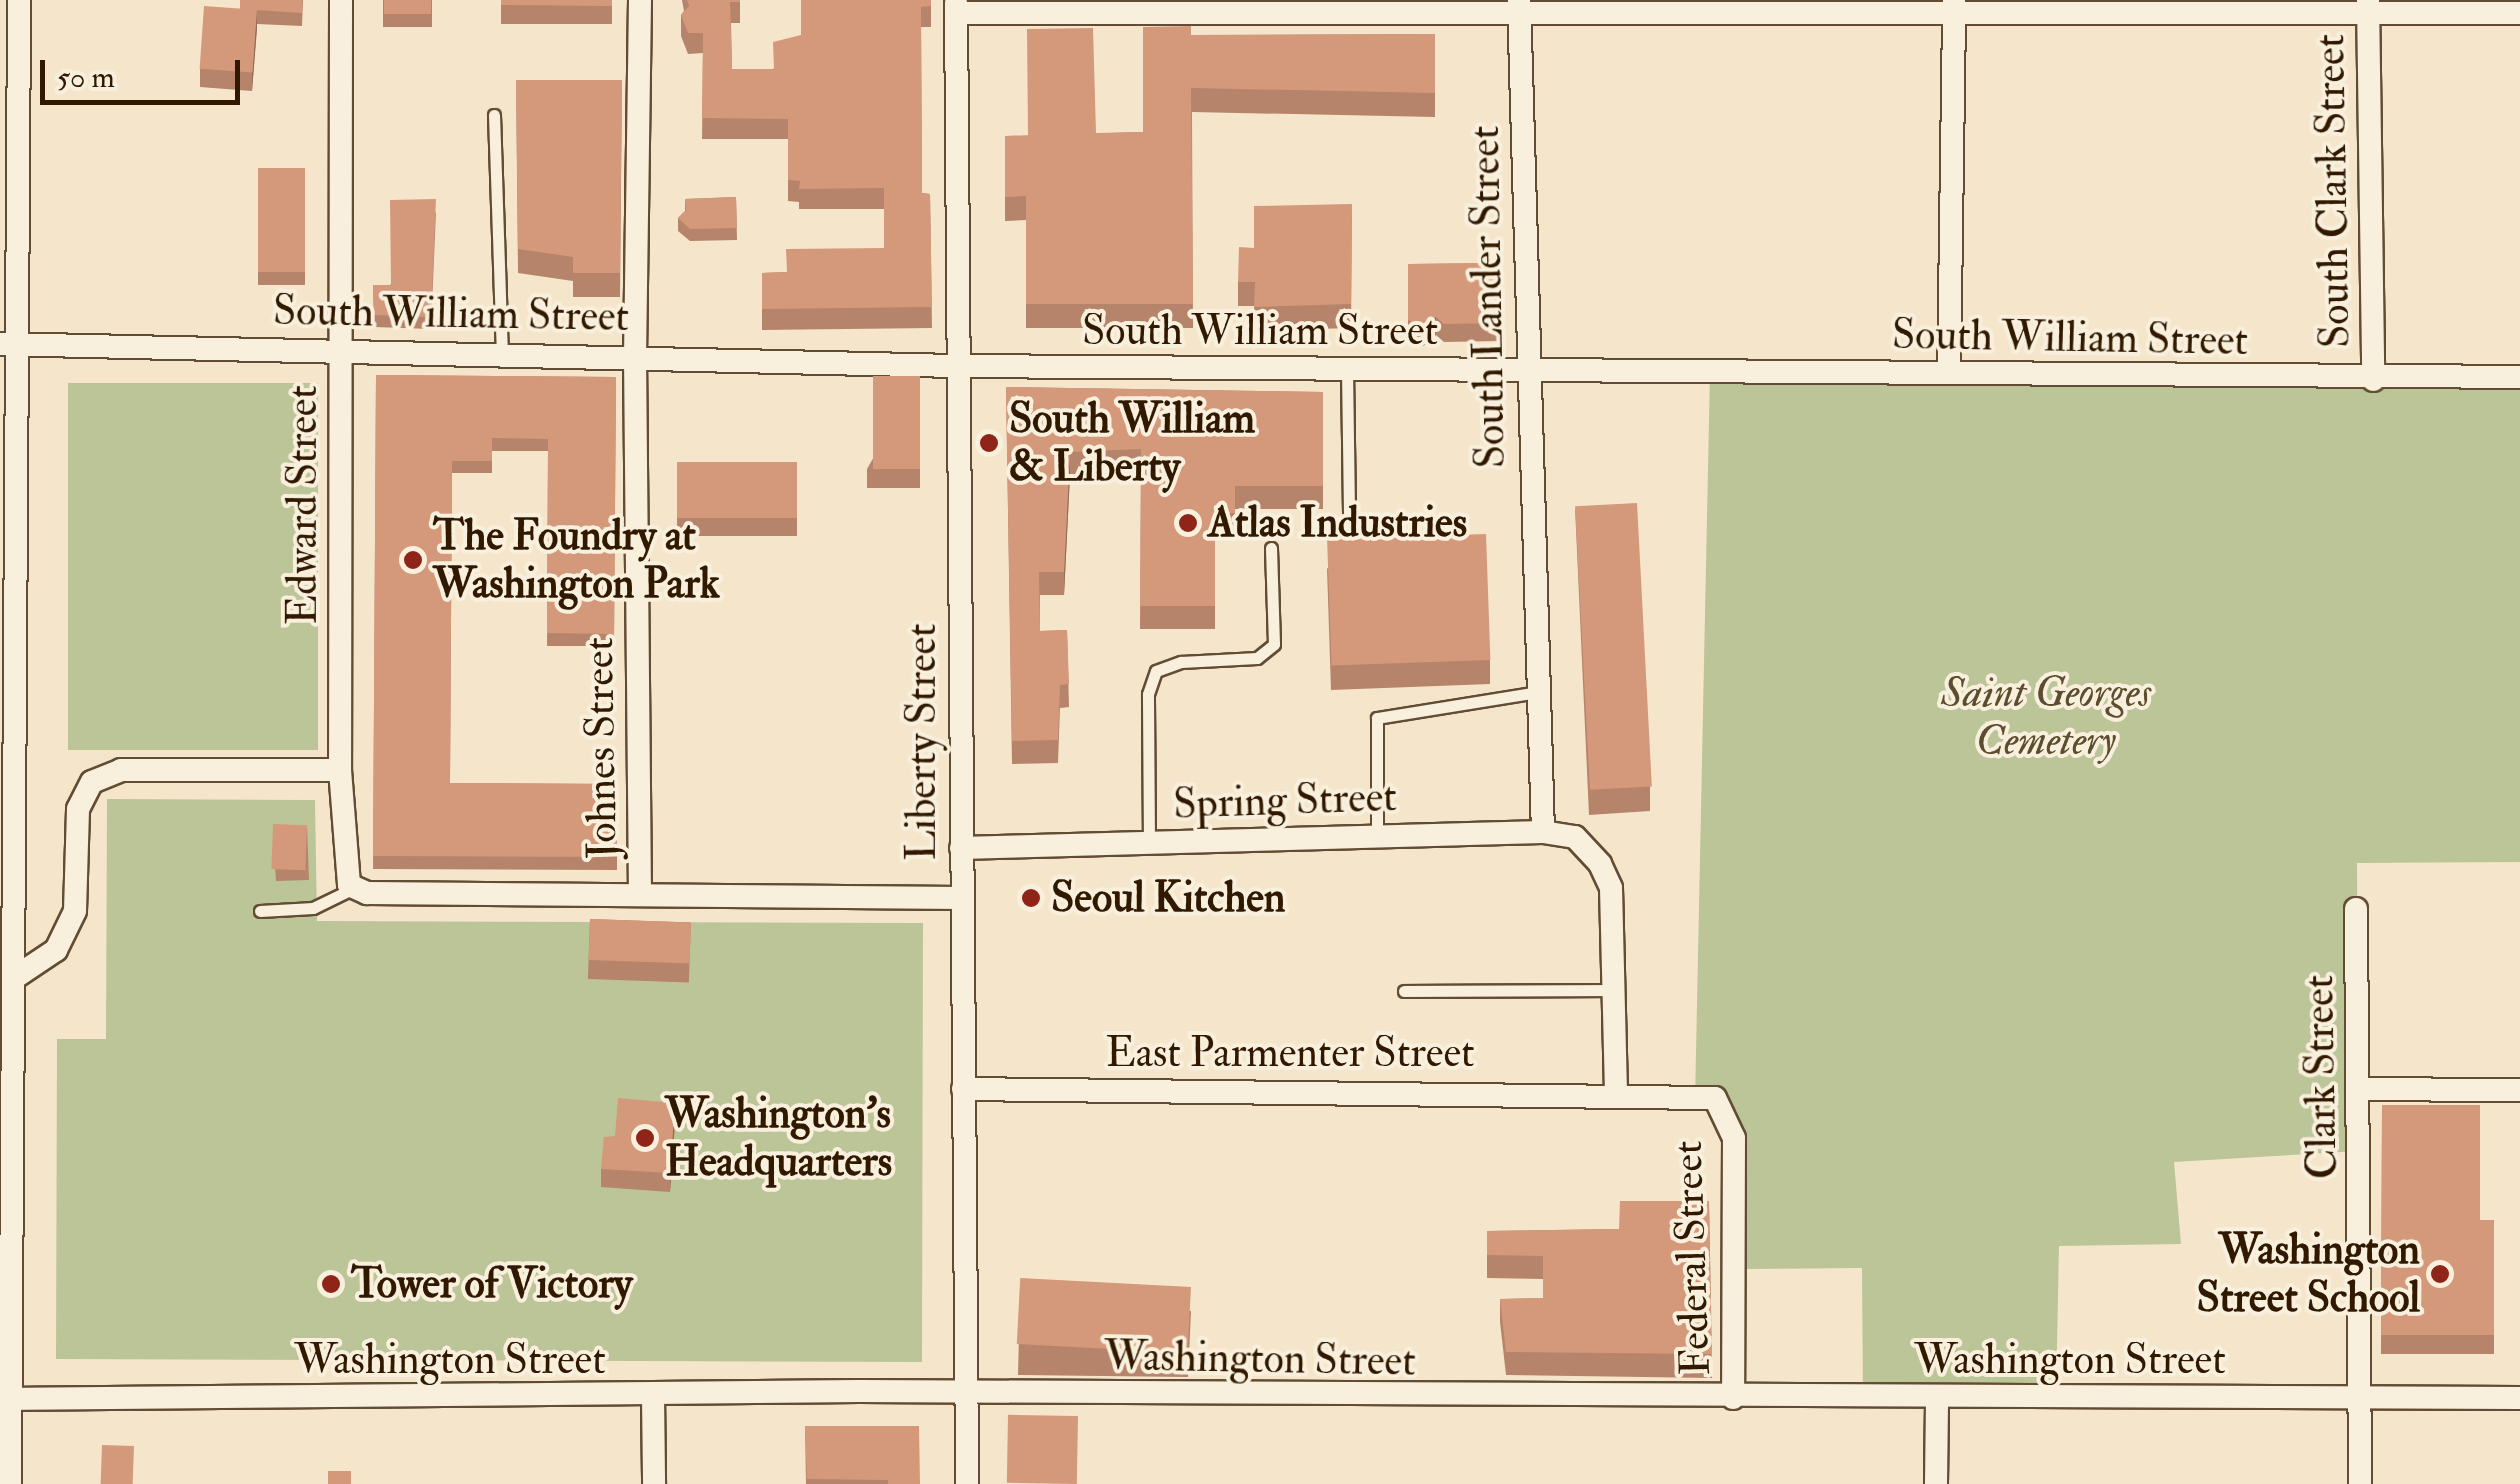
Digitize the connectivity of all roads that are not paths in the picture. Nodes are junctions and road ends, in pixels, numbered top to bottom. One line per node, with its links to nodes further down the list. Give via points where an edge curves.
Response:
1 (19, 0): 10 (street)
2 (341, 0): 11 (street, Edward Street)
3 (640, 0): 13 (street, Johnes Street)
4 (1519, 5): 5 (street); 7 (street); 16 (street, South Lander Street)
5 (1954, 6): 6 (street); 17 (street)
6 (2368, 6): 8 (street); 19 (street, South Clark Street)
7 (956, 7): 14 (street, Liberty Street)
8 (2520, 13)
9 (494, 115): 12 (lane)
10 (9, 344): 11 (street, South William Street); 33 (street)
11 (340, 347): 12 (street, South William Street); 23 (street, Edward Street)
12 (502, 352): 13 (street, South William Street)
13 (635, 355): 14 (street, South William Street); 29 (street, Johnes Street)
14 (956, 366): 15 (street, South William Street); 27 (street, Liberty Street)
15 (1347, 369): 16 (street, South William Street); 20 (lane)
16 (1526, 370): 17 (street, South William Street); 22 (street, South Lander Street)
17 (1948, 373): 19 (street, South William Street)
18 (2520, 377): 19 (street, South William Street)
19 (2373, 380)
20 (1349, 516)
21 (1271, 548): 26 (lane, via 1274,644 1257,658 1180,662 1156,671 1148,694)
22 (1538, 692): 24 (street, South Lander Street); 25 (lane, via 1378,718)
23 (340, 770): 28 (street, Edward Street, via 343,859); 33 (street, via 120,770 92,782 78,809 74,911 56,950)
24 (1543, 832): 25 (street, Spring Street); 34 (street, Spring Street, via 1574,837 1600,864 1610,888)
25 (1378, 836): 26 (street, Spring Street)
26 (1149, 842): 27 (street, Spring Street)
27 (961, 848): 30 (street, Liberty Street)
28 (354, 888): 29 (street); 32 (lane, via 312,908)
29 (640, 895): 30 (street)
30 (961, 898): 36 (street, Liberty Street)
31 (2356, 908): 37 (street, Clark Street)
32 (260, 911)
33 (16, 976): 46 (street)
34 (1613, 990): 35 (lane); 39 (street)
35 (1404, 992)
36 (963, 1089): 39 (street, East Parmenter Street); 40 (street, Liberty Street)
37 (2359, 1089): 38 (street); 44 (street, Clark Street)
38 (2520, 1090)
39 (1616, 1095): 43 (street, Federal Street, via 1715,1098 1734,1138)
40 (966, 1394): 41 (street, Washington Street); 43 (street, Washington Street); 49 (street, Liberty Street)
41 (653, 1396): 46 (street, Washington Street); 48 (street)
42 (1937, 1397): 43 (street, Washington Street); 44 (street, Washington Street); 50 (street)
43 (1732, 1398)
44 (2361, 1398): 45 (street, Washington Street); 51 (street, Clark Street)
45 (2520, 1398)
46 (5, 1399): 47 (street)
47 (10, 1484)
48 (654, 1484)
49 (967, 1484)
50 (1936, 1484)
51 (2360, 1484)

